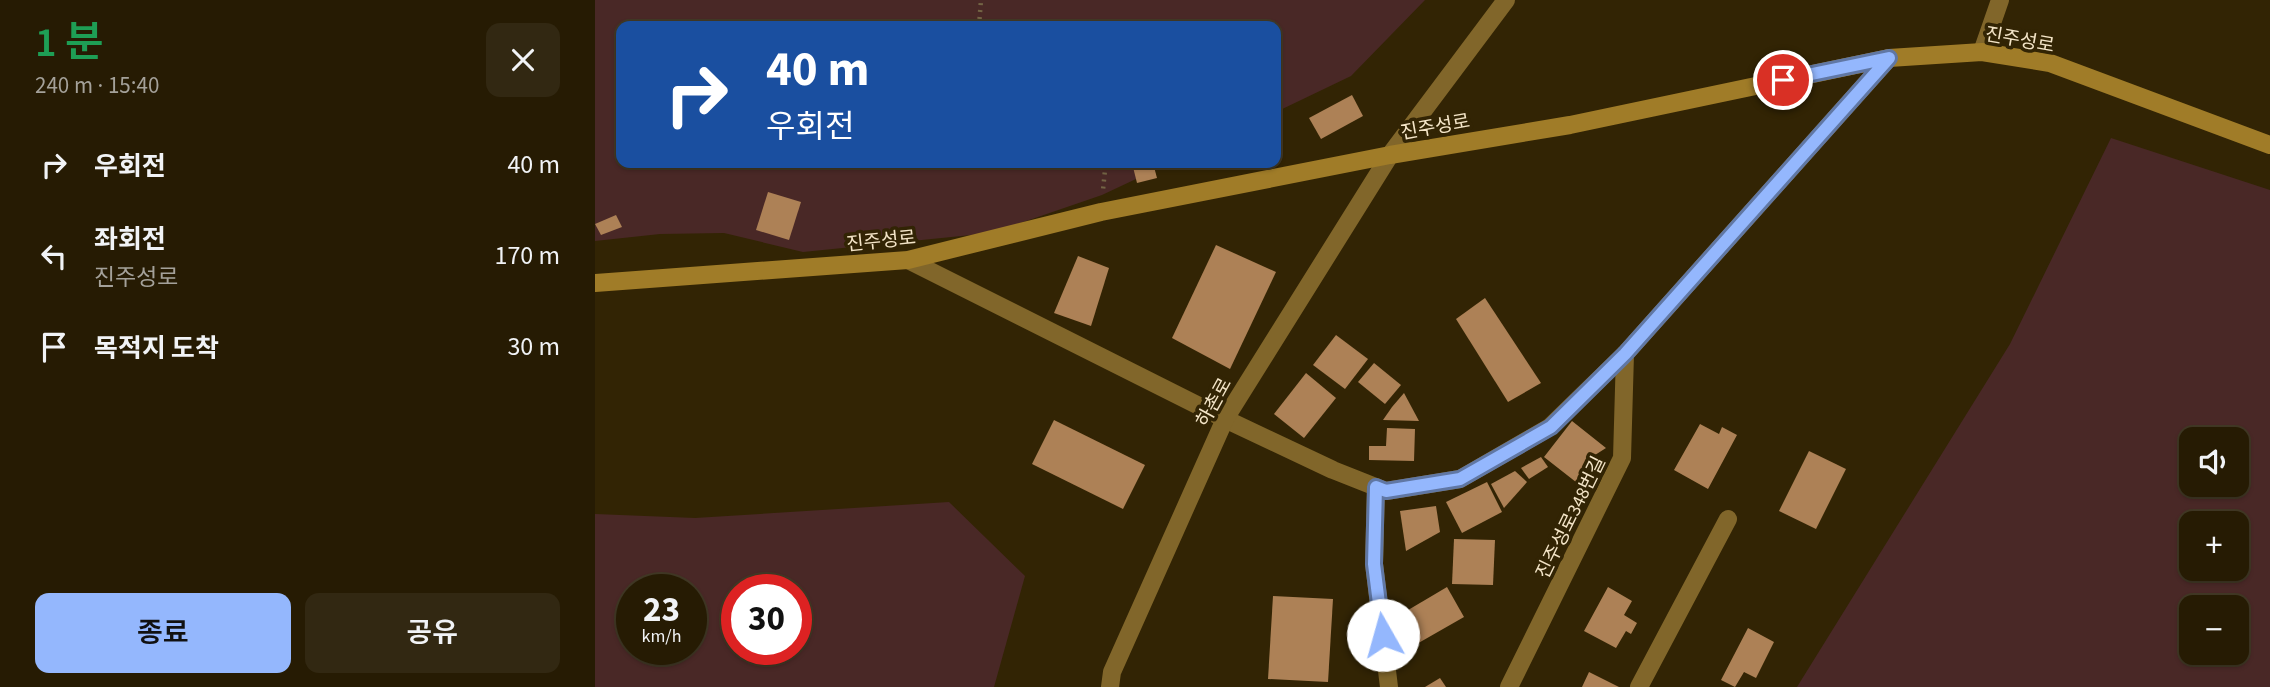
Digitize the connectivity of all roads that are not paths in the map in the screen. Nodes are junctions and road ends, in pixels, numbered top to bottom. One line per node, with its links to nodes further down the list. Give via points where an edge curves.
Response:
1 (1506, 0): 6 (street, 하촌로)
2 (2000, 0): 3 (street)
3 (1982, 52): 4 (main road, 진주성로); 5 (main road, 진주성로, via 2050,64)
4 (1889, 58): 6 (main road, 진주성로, via 1570,125); 9 (street)
5 (2270, 145)
6 (1390, 155): 7 (main road, 진주성로, via 1101,212); 10 (street, 하촌로)
7 (908, 260): 8 (main road, 진주성로); 10 (street)
8 (595, 284)
9 (1625, 354): 11 (street, via 1551,427 1460,479 1386,491); 15 (street, 진주성로348번길, via 1622,458)
10 (1225, 419): 11 (street); 13 (street, 하촌로, via 1112,672)
11 (1376, 487): 14 (street, via 1374,564)
12 (1728, 519): 16 (street)
13 (1110, 687)
14 (1389, 687)
15 (1509, 687)
16 (1639, 687)

